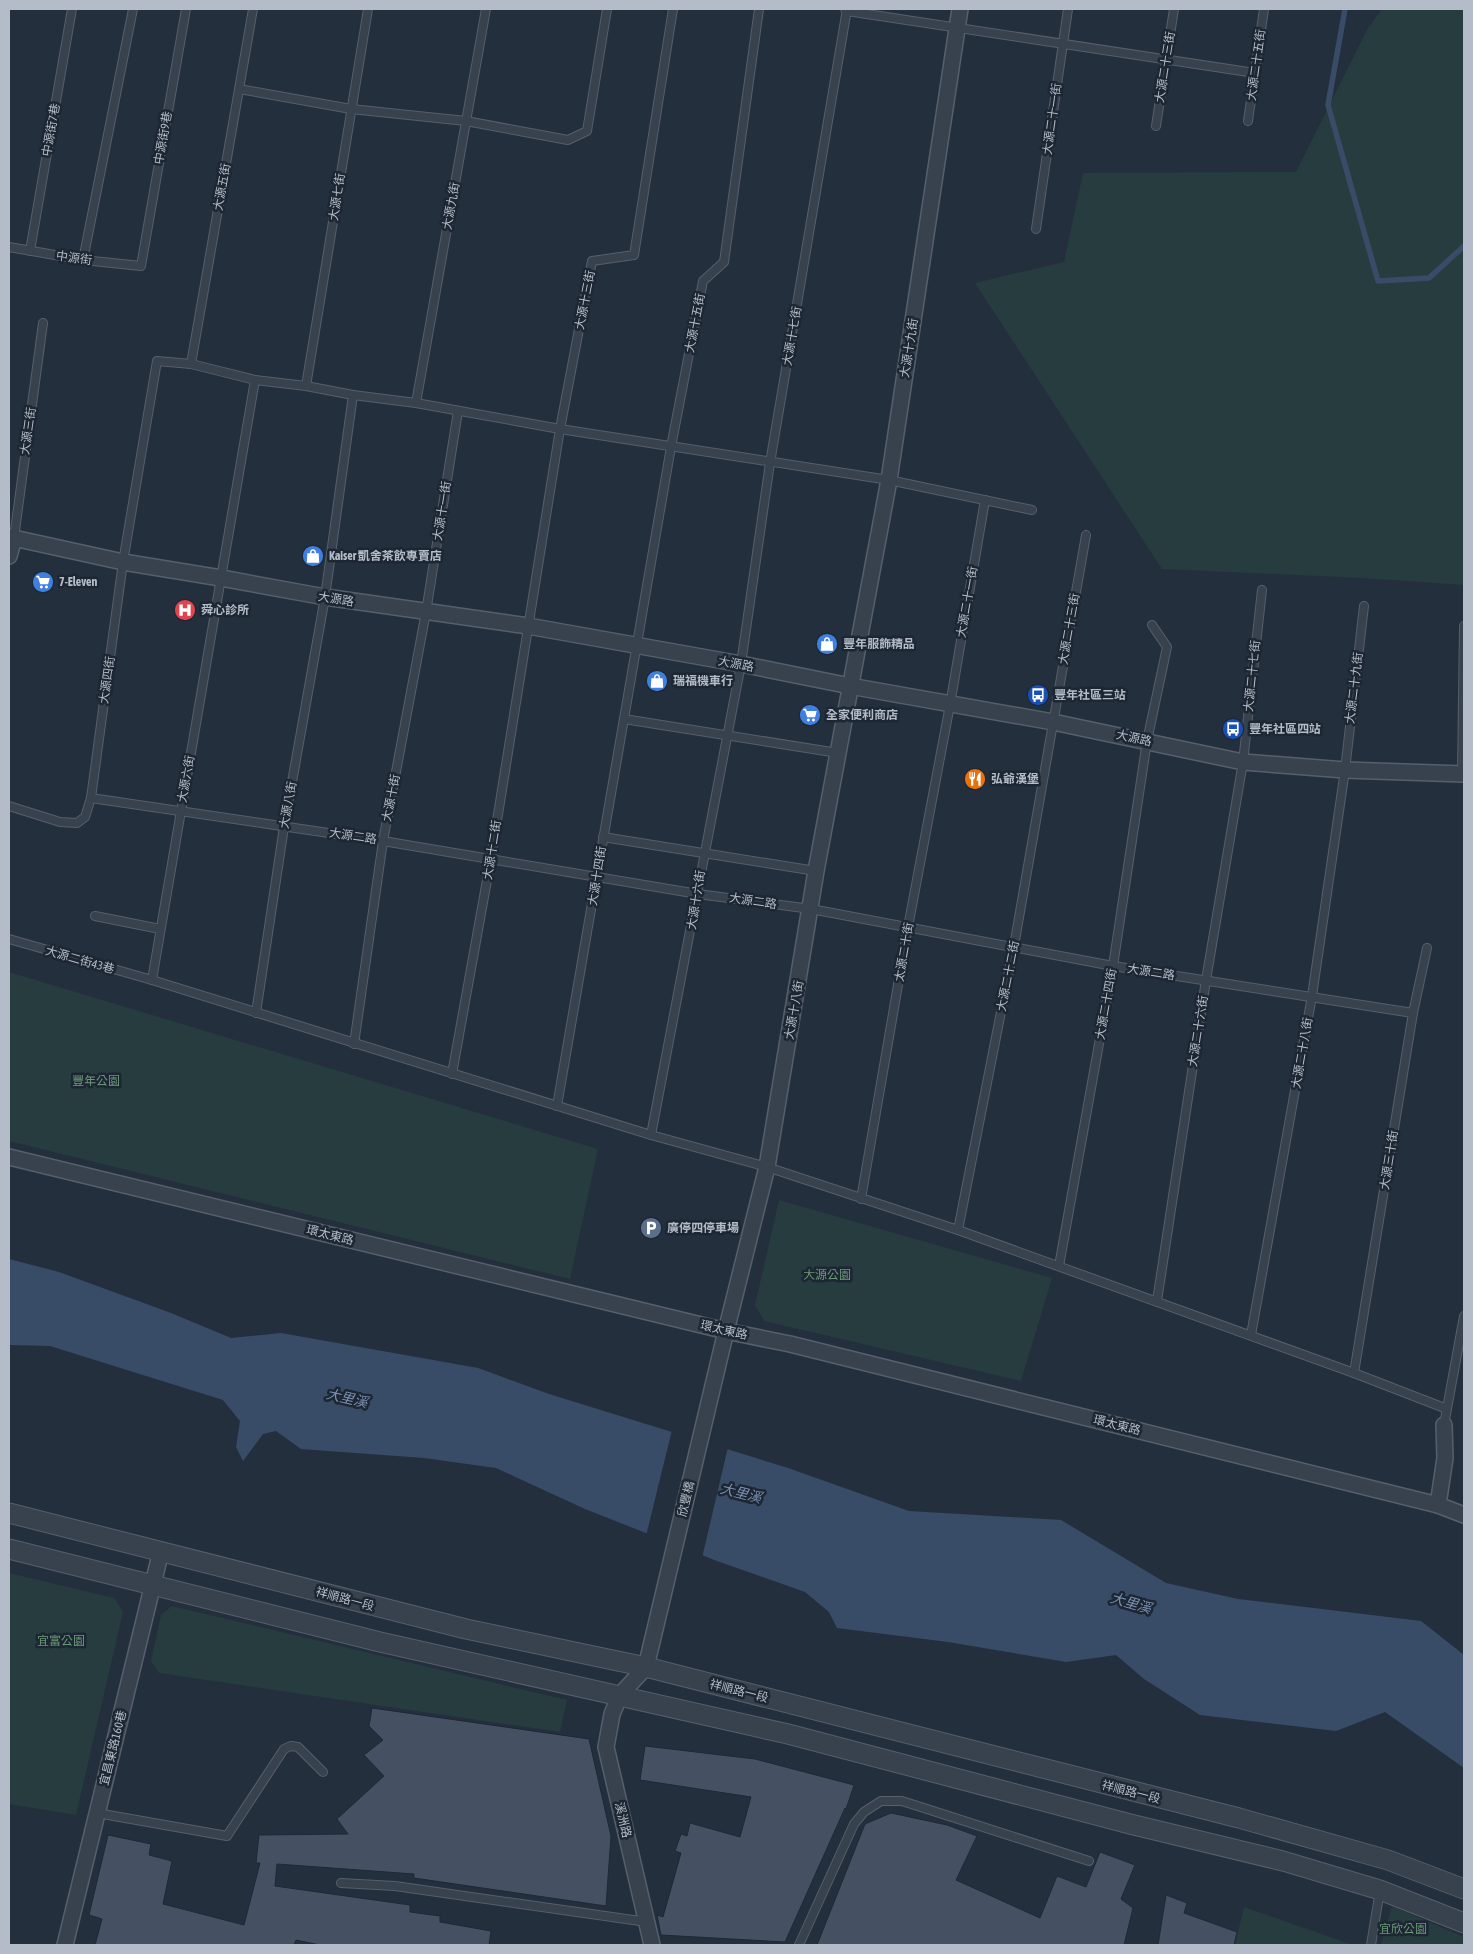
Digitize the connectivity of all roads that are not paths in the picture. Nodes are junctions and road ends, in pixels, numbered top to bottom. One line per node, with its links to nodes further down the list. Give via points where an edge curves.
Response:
1 (72, 9): 26 (lane, 中源街7巷)
2 (133, 9): 27 (lane)
3 (186, 9): 28 (lane, 中源街9巷)
4 (253, 9): 19 (lane, 大源五街)
5 (368, 9): 20 (lane, 大源七街)
6 (486, 9): 21 (lane, 大源九街)
7 (607, 9): 21 (lane, via 587,130 568,140)
8 (673, 9): 36 (lane, 大源十三街, via 634,255 592,261)
9 (759, 9): 37 (lane, 大源十五街, via 724,262 703,282)
10 (960, 9): 15 (street, 大源十九街)
11 (1068, 9): 16 (lane, 大源二十一街)
12 (1174, 9): 17 (lane, 大源二十三街)
13 (1264, 9): 18 (lane, 大源二十五街)
14 (846, 10): 15 (lane); 38 (lane, 大源十七街)
15 (956, 28): 16 (lane); 39 (street, 大源十九街)
16 (1063, 43): 17 (lane); 24 (lane, 大源二十一街)
17 (1166, 59): 18 (lane); 23 (lane, 大源二十三街)
18 (1255, 73): 22 (lane, 大源二十五街)
19 (238, 89): 20 (lane); 30 (lane, 大源五街)
20 (352, 109): 21 (lane); 32 (lane, 大源七街)
21 (466, 121): 34 (lane, 大源九街)
22 (1248, 121)
23 (1156, 126)
24 (1036, 229)
25 (9, 247): 26 (lane, 中源街)
26 (30, 251): 27 (lane, 中源街)
27 (83, 260): 28 (lane, 中源街)
28 (141, 266)
29 (43, 323): 43 (lane, 大源三街)
30 (191, 364): 31 (lane); 45 (lane, via 157,361)
31 (255, 380): 32 (lane); 46 (lane)
32 (306, 386): 33 (lane)
33 (353, 395): 34 (lane); 48 (lane)
34 (416, 403): 35 (lane)
35 (458, 411): 36 (lane); 50 (lane, 大源十一街)
36 (560, 430): 37 (lane); 52 (lane, 大源十三街)
37 (671, 447): 38 (lane); 54 (lane, 大源十五街)
38 (770, 463): 39 (lane); 55 (lane, 大源十七街)
39 (889, 480): 40 (lane); 56 (street, 大源十九街)
40 (985, 500): 41 (lane); 57 (lane, 大源二十一街)
41 (1032, 510)
42 (1086, 535): 59 (lane, 大源二十三街)
43 (11, 537): 44 (street); 45 (street, 大源路)
44 (9, 556)
45 (123, 562): 46 (street, 大源路); 66 (lane, 大源四街)
46 (221, 578): 48 (street, 大源路); 68 (lane, 大源六街)
47 (1262, 590): 63 (lane, 大源二十七街)
48 (325, 597): 50 (street, 大源路); 69 (lane, 大源八街)
49 (1364, 606): 64 (lane, 大源二十九街)
50 (426, 612): 52 (street, 大源路); 71 (lane, 大源十街)
51 (1152, 625): 61 (lane, via 1167,647)
52 (528, 626): 54 (street, 大源路); 73 (lane, 大源十二街)
53 (1464, 626): 65 (lane)
54 (637, 645): 55 (street, 大源路); 58 (lane, 大源十四街)
55 (741, 664): 56 (street, 大源路); 60 (lane, 大源十六街)
56 (850, 686): 57 (street, 大源路); 62 (street, 大源十八街)
57 (950, 705): 59 (street, 大源路); 79 (lane, 太源二十街)
58 (624, 719): 60 (lane); 70 (lane, 大源十四街)
59 (1052, 722): 61 (street, 大源路); 82 (lane, 大源二十二街)
60 (726, 736): 62 (lane); 72 (lane, 大源十六街)
61 (1147, 741): 63 (street, 大源路); 84 (lane, 大源二十四街)
62 (838, 754): 74 (street, 大源十八街)
63 (1243, 762): 64 (street, 大源路); 86 (lane, 大源二十六街)
64 (1345, 770): 65 (street, 大源路); 87 (lane, 大源二十八街)
65 (1463, 774)
66 (91, 798): 67 (lane, 大源四街, via 85,817 77,823 60,822); 68 (lane, 大源二路)
67 (9, 806)
68 (180, 811): 69 (lane, 大源二路); 80 (lane, 大源六街)
69 (284, 827): 71 (lane, 大源二路); 88 (lane, 大源八街)
70 (604, 837): 72 (lane); 75 (lane, 大源十四街)
71 (383, 840): 73 (lane, 大源二路); 90 (lane, 大源十街)
72 (704, 854): 74 (lane); 76 (lane, 大源十六街)
73 (491, 858): 75 (lane, 大源二路); 91 (lane, 大源十二街)
74 (816, 871): 77 (street, 大源十八街)
75 (597, 876): 76 (lane, 大源二路); 92 (lane, 大源十四街)
76 (698, 894): 77 (lane, 大源二路); 93 (lane, 大源十六街)
77 (811, 909): 79 (lane, 大源二路); 95 (street, 大源十八街)
78 (95, 916): 80 (lane)
79 (908, 927): 82 (lane, 大源二路); 96 (lane, 太源二十街)
80 (160, 930): 85 (lane, 大源六街)
81 (9, 939): 85 (lane, 大源二街43巷)
82 (1014, 946): 84 (lane, 大源二路); 97 (lane, 大源二十二街)
83 (1427, 948): 89 (lane, 大源三十街)
84 (1113, 966): 86 (lane, 大源二路); 98 (lane, 大源二十四街)
85 (152, 980): 88 (lane, 大源二街43巷)
86 (1206, 980): 87 (lane, 大源二路); 99 (lane, 大源二十六街)
87 (1312, 996): 89 (lane, 大源二路); 102 (lane, 大源二十八街)
88 (256, 1013): 90 (lane, 大源二街43巷)
89 (1413, 1013): 103 (lane, 大源三十街)
90 (354, 1044): 91 (lane, 大源二街43巷)
91 (452, 1074): 92 (lane, 大源二街43巷)
92 (557, 1106): 93 (lane, 大源二街43巷)
93 (652, 1135): 95 (lane, 大源二街43巷)
94 (9, 1157): 101 (street, 環太東路)
95 (767, 1167): 96 (lane, 大源二街43巷); 101 (street, 大源十八街)
96 (861, 1199): 97 (lane, 大源二街43巷)
97 (958, 1230): 98 (lane, 大源二街43巷)
98 (1059, 1266): 99 (lane, 大源二街43巷)
99 (1157, 1301): 102 (lane, 大源二街43巷)
100 (1464, 1316): 104 (lane)
101 (726, 1331): 106 (street, 環太東路, via 790,1344); 112 (street, 欣豐橋)
102 (1251, 1335): 103 (lane, 大源二街43巷)
103 (1354, 1373): 104 (lane, 大源二街43巷)
104 (1447, 1408): 105 (lane)
105 (1444, 1425): 106 (street, via 1445,1458)
106 (1438, 1505): 108 (street, 環太東路)
107 (9, 1513): 110 (street, 祥順路一段)
108 (1464, 1516)
109 (9, 1549): 111 (street)
110 (161, 1551): 111 (street, 宜昌東路160巷); 112 (street, 祥順路一段, via 466,1629)
111 (153, 1584): 113 (street, via 380,1642); 115 (street, 宜昌東路160巷)
112 (646, 1667): 113 (street); 118 (street, 祥順路一段, via 1257,1823 1388,1860)
113 (620, 1695): 119 (street, via 788,1734 1283,1861); 120 (street, 溪洲路, via 612,1714 606,1747)
114 (323, 1772): 115 (lane, via 298,1747 284,1749 227,1836)
115 (98, 1813): 122 (street, 宜昌東路160巷)
116 (1089, 1860): 124 (lane, via 902,1801 881,1801 864,1812 854,1824)
117 (341, 1883): 120 (lane, via 395,1886)
118 (1464, 1889)
119 (1380, 1890): 121 (street); 125 (lane)
120 (647, 1922): 123 (street, 溪洲路)
121 (1464, 1923)
122 (65, 1945)
123 (652, 1945)
124 (799, 1945)
125 (1371, 1945)

